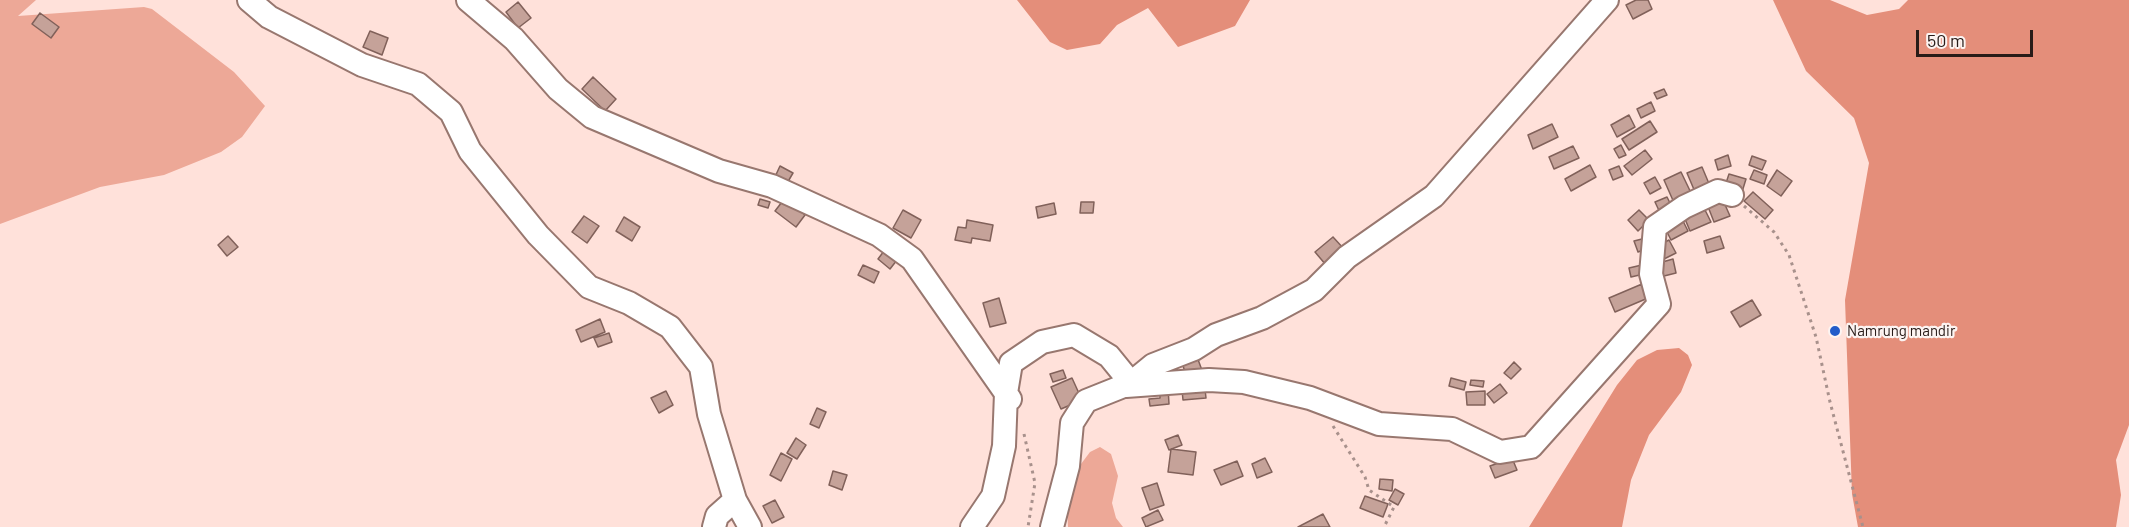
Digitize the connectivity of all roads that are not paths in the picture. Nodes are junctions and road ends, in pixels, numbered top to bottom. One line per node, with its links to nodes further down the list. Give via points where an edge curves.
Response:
1 (249, 0): 7 (street, via 269,17 362,65 418,84 451,112 470,151 538,235 589,287 630,303 670,327 701,367 709,414)
2 (468, 0): 6 (street, via 514,39 558,88 592,117 719,171 772,186 879,235 912,259)
3 (1607, 0): 5 (street, via 1434,196 1347,257 1314,290 1262,318 1216,335 1194,350 1153,365)
4 (1732, 195): 5 (street, via 1718,190 1655,227 1651,274 1659,304 1531,447 1500,452 1452,429 1379,424 1316,400 1244,382)
5 (1126, 385): 6 (street, via 1109,356 1074,335 1042,342 1011,363); 11 (street, via 1086,401 1072,423 1068,466)
6 (1008, 396): 10 (street, via 1004,446 993,496)
7 (735, 500): 8 (street, via 717,516); 9 (street)
8 (714, 527)
9 (750, 527)
10 (972, 527)
11 (1052, 527)

